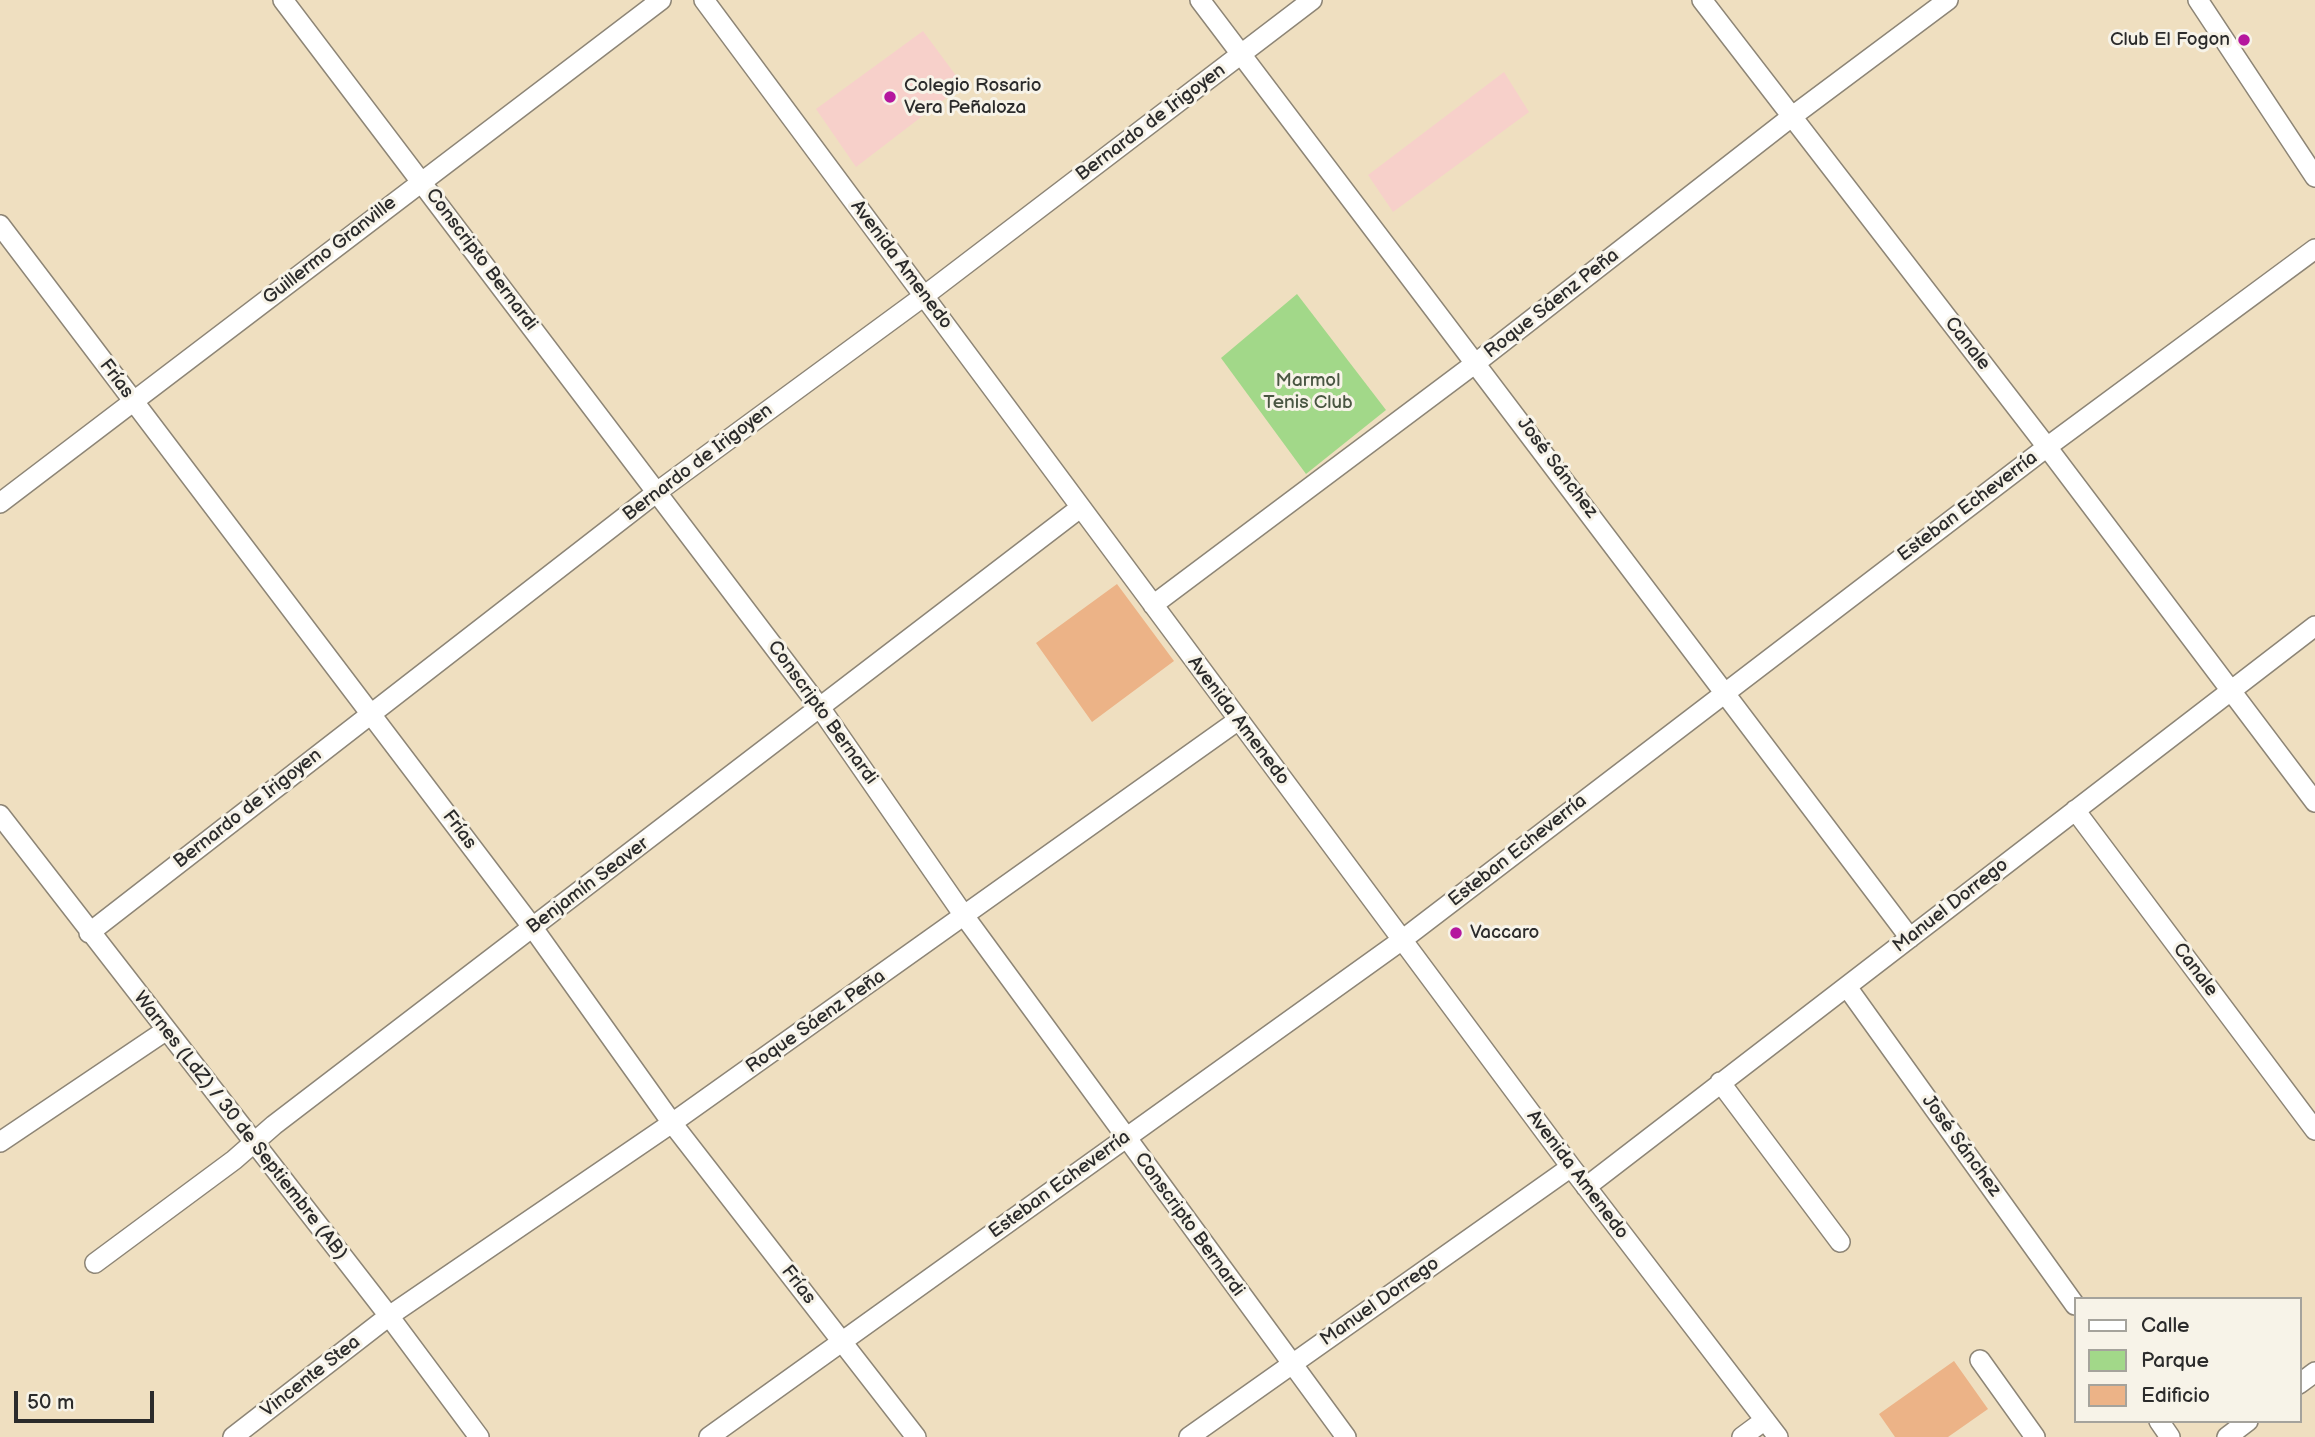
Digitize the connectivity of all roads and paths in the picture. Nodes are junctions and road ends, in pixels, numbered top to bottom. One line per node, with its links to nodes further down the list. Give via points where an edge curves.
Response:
1 (284, 0): 12 (street, Conscripto Bernardi)
2 (660, 0): 12 (street, Guillermo Granville)
3 (704, 0): 15 (street, Avenida Amenedo)
4 (1200, 0): 9 (street, José Sánchez)
5 (1312, 0): 9 (street, Bernardo de Irigoyen)
6 (1702, 0): 10 (street, Canale)
7 (1948, 0): 10 (street, Roque Sáenz Peña)
8 (2198, 0): 11 (street)
9 (1242, 54): 15 (street, Bernardo de Irigoyen); 16 (street, José Sánchez)
10 (1790, 118): 16 (street, Roque Sáenz Peña); 18 (street, Canale)
11 (2315, 177)
12 (421, 181): 17 (street, Guillermo Granville); 19 (street, Conscripto Bernardi)
13 (0, 225): 17 (street, Frías)
14 (2315, 249): 18 (street, Esteban Echeverría)
15 (924, 296): 19 (street, Bernardo de Irigoyen); 21 (street, Avenida Amenedo)
16 (1477, 362): 22 (street, Roque Sáenz Peña); 25 (street, José Sánchez)
17 (133, 402): 20 (street, Guillermo Granville); 27 (street, Frías)
18 (2047, 447): 24 (street, Canale); 25 (street, Esteban Echeverría)
19 (657, 492): 26 (street, Conscripto Bernardi); 27 (street, Bernardo de Irigoyen)
20 (0, 503)
21 (1080, 508): 22 (street, Avenida Amenedo); 26 (street, Benjamín Seaver)
22 (1153, 605): 28 (street, Avenida Amenedo)
23 (2315, 626): 24 (street, Manuel Dorrego)
24 (2232, 689): 29 (street, Canale); 30 (street, Manuel Dorrego)
25 (1726, 691): 35 (street, José Sánchez); 36 (street, Esteban Echeverría)
26 (821, 709): 32 (street, Conscripto Bernardi); 33 (street, Benjamín Seaver)
27 (371, 713): 33 (street, Frías); 34 (street, Bernardo de Irigoyen)
28 (1237, 721): 32 (street, Roque Sáenz Peña); 36 (street, Avenida Amenedo)
29 (2315, 802)
30 (2075, 810): 35 (street, Manuel Dorrego); 41 (street, Canale)
31 (0, 815): 34 (street, Warnes (LdZ) / 30 de Septiembre (AB))
32 (965, 917): 40 (street, Roque Sáenz Peña); 42 (street, Conscripto Bernardi)
33 (533, 928): 40 (street, Frías); 44 (street, Benjamín Seaver)
34 (89, 933): 38 (street, Warnes (LdZ) / 30 de Septiembre (AB))
35 (1910, 938): 37 (street, Manuel Dorrego)
36 (1402, 940): 42 (street, Esteban Echeverría); 45 (street, Avenida Amenedo)
37 (1847, 987): 39 (street, Manuel Dorrego); 49 (street, José Sánchez)
38 (165, 1031): 43 (street); 44 (street, Warnes (LdZ) / 30 de Septiembre (AB))
39 (1720, 1082): 46 (street, Manuel Dorrego); 47 (street)
40 (672, 1123): 50 (street, Roque Sáenz Peña); 51 (street, Frías)
41 (2315, 1130)
42 (1125, 1138): 51 (street, Esteban Echeverría); 53 (street, Conscripto Bernardi)
43 (0, 1142)
44 (253, 1144): 48 (street, Benjamín Seaver); 50 (street, Warnes (LdZ) / 30 de Septiembre (AB))
45 (1571, 1167): 46 (street, Avenida Amenedo); 53 (street, Manuel Dorrego)
46 (1586, 1187): 54 (street, Avenida Amenedo)
47 (1840, 1242)
48 (95, 1263)
49 (2074, 1304)
50 (389, 1316): 56 (street, Vincente Stea); 57 (street, Warnes (LdZ) / 30 de Septiembre (AB))
51 (843, 1342): 58 (street, Esteban Echeverría); 59 (street, Frías)
52 (1980, 1360): 64 (street)
53 (1291, 1365): 60 (street, Manuel Dorrego); 61 (street, Conscripto Bernardi)
54 (1765, 1420): 62 (street); 63 (street, Avenida Amenedo)
55 (2245, 1423): 65 (street)
56 (233, 1437)
57 (479, 1437)
58 (709, 1437)
59 (916, 1437)
60 (1189, 1437)
61 (1346, 1437)
62 (1742, 1437)
63 (1778, 1437)
64 (2035, 1437)
65 (2227, 1437)

